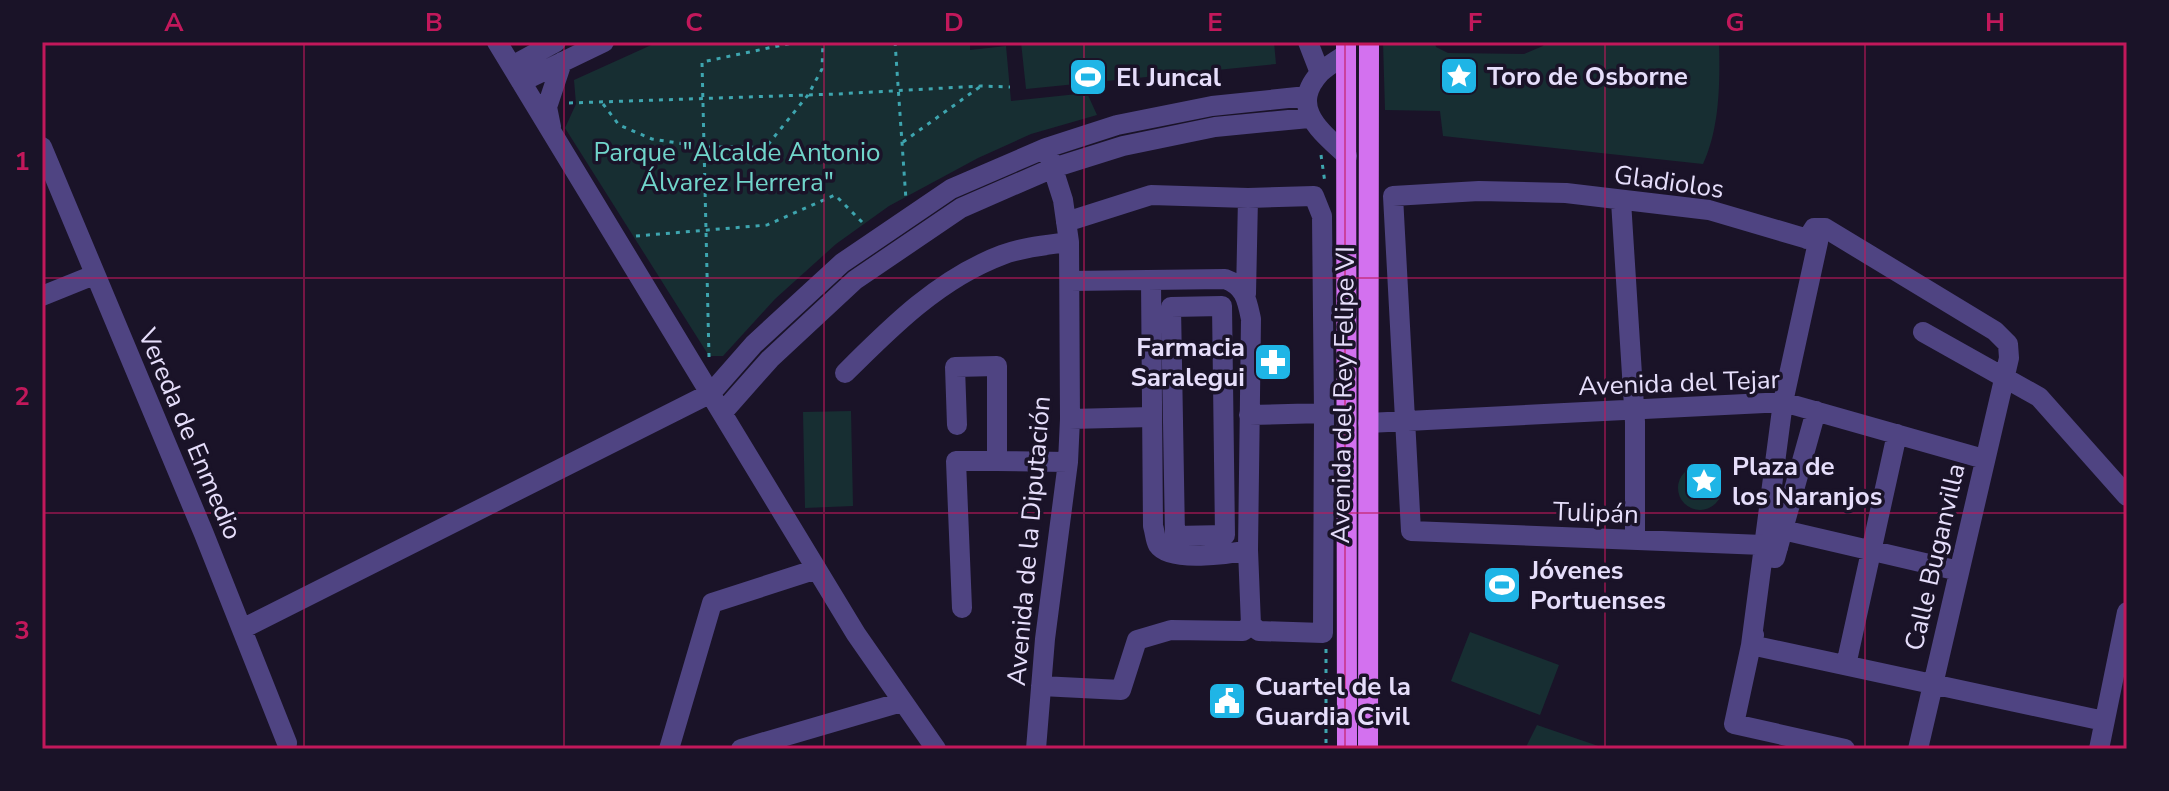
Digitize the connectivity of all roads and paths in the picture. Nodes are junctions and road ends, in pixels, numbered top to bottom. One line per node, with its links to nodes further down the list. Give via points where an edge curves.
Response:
1 (497, 42): 12 (street)
2 (523, 42): 10 (street)
3 (604, 42): 10 (street)
4 (797, 42): 19 (path, via 702,62)
5 (823, 42): 16 (path, via 822,69)
6 (895, 42): 15 (path)
7 (1308, 42): 11 (street)
8 (1369, 42): 55 (main road, Avenida del Rey Felipe VI)
9 (1346, 48): 11 (street); 27 (main road, Avenida del Rey Felipe VI)
10 (556, 49): 12 (street); 18 (street)
11 (1320, 73): 17 (street)
12 (516, 74): 22 (street)
13 (981, 86): 14 (path); 15 (path); 23 (path)
14 (1010, 87)
15 (899, 91): 16 (path); 23 (path)
16 (808, 95): 19 (path); 24 (path, via 766,147)
17 (1307, 96): 21 (street); 25 (street, via 1198,108 1117,125)
18 (549, 99): 20 (path); 22 (street)
19 (703, 99): 20 (path); 24 (path)
20 (602, 103): 24 (path, via 619,125 652,139)
21 (1309, 118): 27 (street); 28 (street, via 1215,127 1123,146)
22 (553, 134): 34 (street)
23 (902, 143): 31 (path, via 904,194)
24 (704, 147): 32 (path)
25 (1046, 148): 28 (street, Avenida de la Diputación); 31 (street, via 951,189)
26 (43, 156): 37 (street, Vereda de Enmedio)
27 (1347, 156): 84 (main road, Avenida del Rey Felipe VI)
28 (1053, 168): 33 (street, Avenida de la Diputación); 49 (street, via 961,208 855,280 770,359)
29 (1248, 198): 33 (street, via 1151,195); 40 (street); 50 (street, via 1314,196 1322,216)
30 (1621, 201): 36 (street, Gladiolos, via 1709,210); 47 (street); 54 (street, Gladiolos, via 1566,193 1479,191 1393,196)
31 (913, 215): 35 (street)
32 (706, 229): 34 (path); 35 (path, via 767,225 835,195); 45 (path)
33 (1067, 232): 39 (street, Avenida de la Diputación); 43 (street, via 1003,254 954,279 892,327)
34 (617, 239): 45 (street)
35 (877, 239): 45 (street, via 842,263 765,333)
36 (1807, 239): 44 (street, Calle Buganvilla, via 1814,228 1825,228 1995,331 2008,344); 46 (street, via 1818,242)
37 (94, 275): 41 (street); 72 (street, Vereda de Enmedio)
38 (1151, 280): 39 (street); 40 (street, via 1225,279); 52 (street)
39 (1070, 281): 53 (street, Avenida de la Diputación)
40 (1246, 294): 51 (street, via 1251,319)
41 (42, 296)
42 (1923, 332): 44 (street)
43 (845, 373)
44 (2004, 376): 58 (street, Calle Buganvilla); 61 (street, via 2039,397)
45 (711, 393): 49 (street); 72 (street)
46 (1783, 402): 47 (street, Avenida del Tejar); 48 (street, Avenida del Tejar); 64 (street)
47 (1633, 410): 54 (street, Avenida del Tejar); 63 (street)
48 (1816, 411): 57 (street, Avenida del Tejar); 64 (street)
49 (723, 412): 67 (street)
50 (1324, 413): 51 (street); 71 (street, via 1323,633 1259,631)
51 (1249, 415): 65 (street)
52 (1152, 417): 53 (street); 65 (street, via 1157,544 1165,552 1183,555)
53 (1070, 419): 60 (street, Avenida de la Diputación)
54 (1405, 422): 55 (street, Avenida del Tejar); 63 (street, Tulipán, via 1411,531)
55 (1368, 423): 85 (main road, Avenida del Rey Felipe VI)
56 (957, 425): 59 (street, via 955,367 997,366)
57 (1897, 434): 58 (street, Avenida del Tejar); 66 (street)
58 (1984, 459): 68 (street, Calle Buganvilla)
59 (997, 461): 60 (street); 69 (street, via 956,461)
60 (1068, 462): 76 (street, Avenida de la Diputación)
61 (2127, 496)
62 (1175, 536): 62 (street, via 1171,307 1222,306 1225,535)
63 (1635, 540): 64 (street, Tulipán)
64 (1775, 541): 66 (street); 73 (street)
65 (1248, 550): 71 (street)
66 (1871, 551): 68 (street); 74 (street)
67 (817, 569): 77 (street); 80 (street, via 712,603)
68 (1959, 571): 75 (street, Calle Buganvilla)
69 (962, 608)
70 (2127, 612): 78 (street)
71 (1251, 625): 76 (street, via 1243,631 1171,630 1137,640 1121,690)
72 (242, 629): 79 (street, Vereda de Enmedio)
73 (1751, 645): 74 (street); 86 (street, via 1734,724)
74 (1846, 665): 75 (street)
75 (1933, 684): 78 (street); 87 (street, Calle Buganvilla)
76 (1041, 686): 83 (street, Avenida de la Diputación)
77 (902, 702): 81 (street); 82 (street)
78 (2104, 721): 88 (street)
79 (287, 743)
80 (669, 749)
81 (741, 749)
82 (936, 749)
83 (1036, 749)
84 (1347, 749)
85 (1368, 749)
86 (1845, 749)
87 (1918, 749)
88 (2099, 749)

